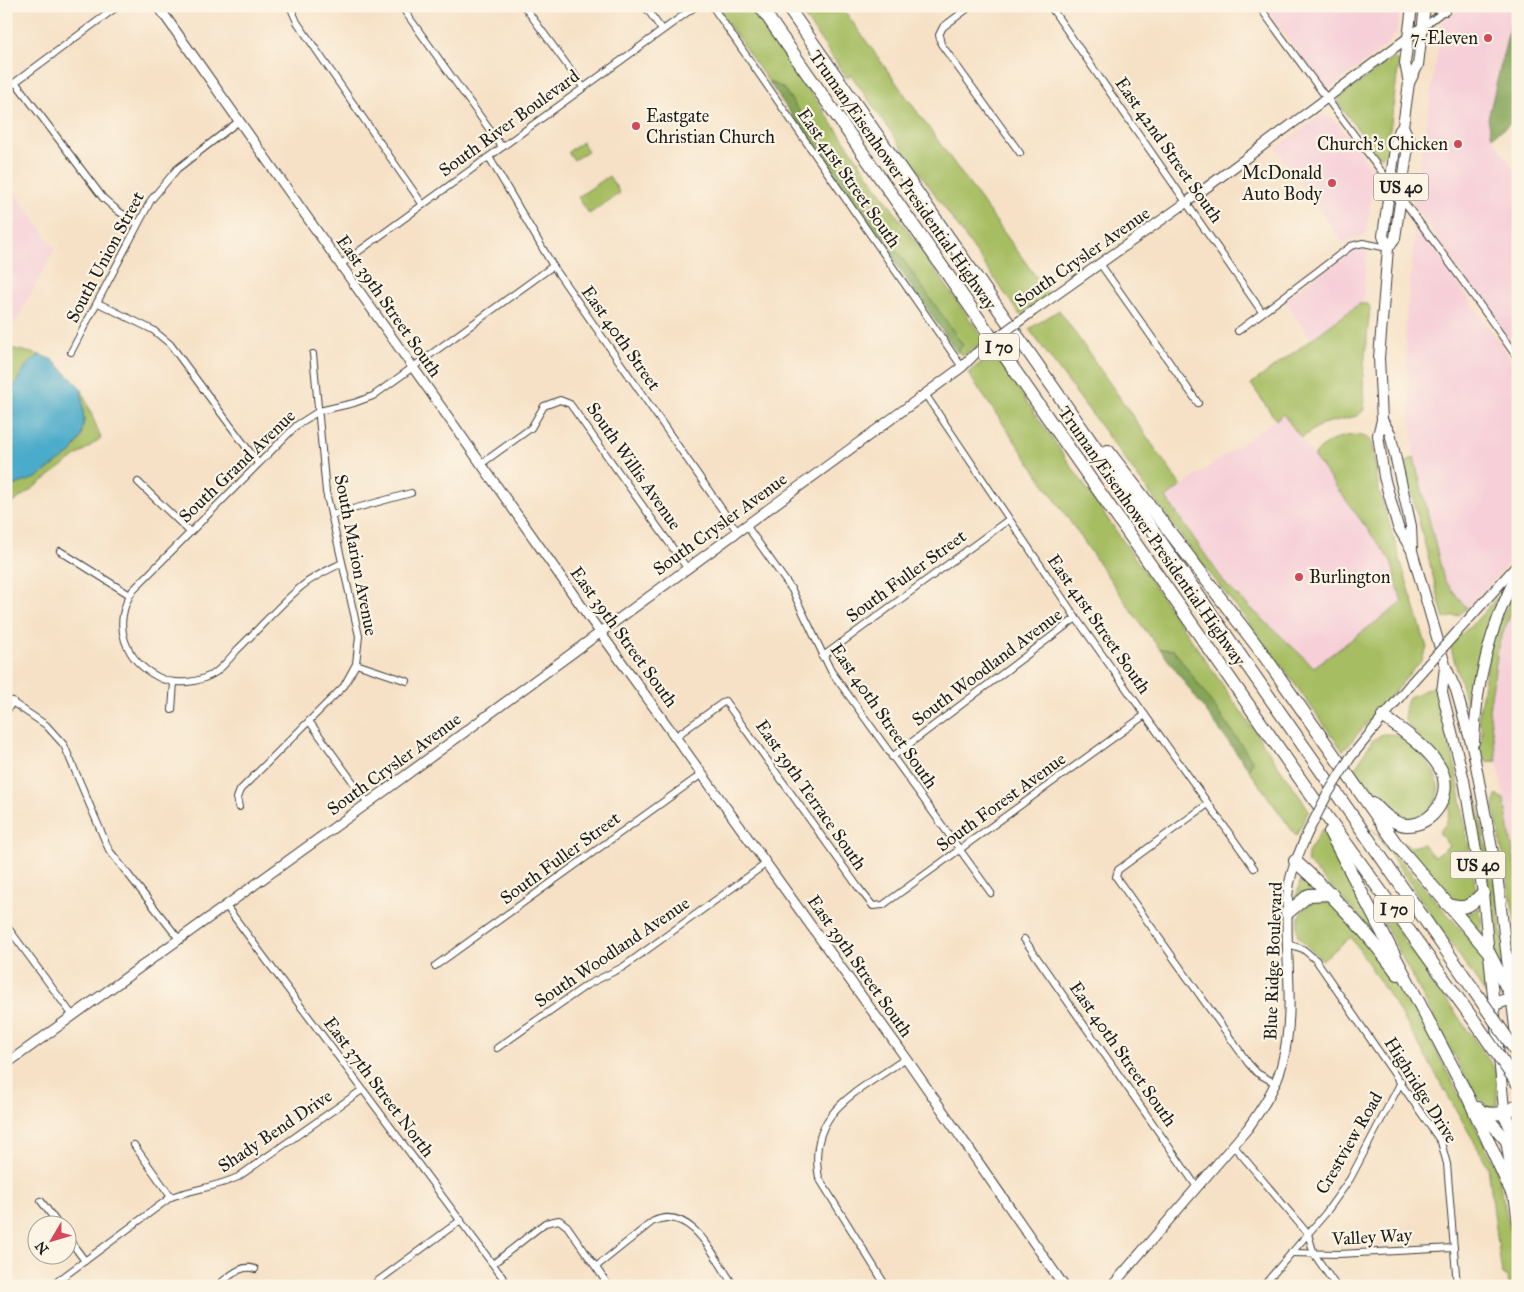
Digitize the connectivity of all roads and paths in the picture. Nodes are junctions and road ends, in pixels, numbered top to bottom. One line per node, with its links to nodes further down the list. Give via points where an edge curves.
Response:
1 (118, 6): 21 (street)
2 (158, 6): 26 (main road, East 39th Street South)
3 (290, 6): 34 (street, via 297,22)
4 (401, 6): 28 (street)
5 (524, 6): 23 (street)
6 (645, 6): 19 (street)
7 (696, 6): 19 (street, South River Boulevard)
8 (712, 6): 47 (street, East 41st Street South)
9 (760, 6): 87 (highway, Truman/Eisenhower Presidential Highway / I 70)
10 (787, 6): 45 (highway, Truman/Eisenhower Presidential Highway / I 70)
11 (972, 6): 29 (street, via 943,27 941,44)
12 (1050, 6): 33 (street, East 42nd Street South)
13 (1259, 6): 25 (street)
14 (1412, 6): 20 (main road, US 40)
15 (1425, 6): 18 (main road, US 40)
16 (1434, 6): 17 (main road)
17 (1447, 8): 18 (street, South Crysler Avenue)
18 (1421, 28): 20 (main road, South Crysler Avenue); 22 (main road, US 40, via 1418,65)
19 (662, 30): 23 (street, South River Boulevard)
20 (1407, 39): 22 (main road, US 40, via 1405,63); 25 (main road, South Crysler Avenue)
21 (16, 82): 24 (street); 35 (street, via 103,198)
22 (1409, 83): 27 (main road, US 40)
23 (582, 87): 28 (street, South River Boulevard)
24 (6, 89)
25 (1326, 100): 31 (street); 33 (main road, South Crysler Avenue)
26 (239, 122): 35 (street, South Union Street, via 177,169); 37 (main road, East 39th Street South)
27 (1403, 126): 31 (main road, US 40, via 1397,134); 32 (main road, US 40, via 1409,139)
28 (502, 147): 30 (street, South River Boulevard)
29 (1020, 153)
30 (489, 156): 34 (street, South River Boulevard); 39 (street, East 40th Street)
31 (1391, 182): 32 (street); 36 (main road, US 40, via 1383,236)
32 (1400, 194): 36 (main road, US 40, via 1395,238); 46 (street)
33 (1187, 202): 38 (main road, South Crysler Avenue); 41 (street, East 42nd Street South)
34 (423, 205): 37 (street, South River Boulevard)
35 (137, 223): 40 (street, South Union Street)
36 (1388, 248): 41 (street, via 1363,243 1350,246); 71 (main road, US 40, via 1379,358 1382,420 1378,435 1384,477 1398,527 1412,551)
37 (340, 265): 48 (main road, East 39th Street South)
38 (1101, 265): 47 (main road, South Crysler Avenue, bridge, via 1032,311); 50 (street)
39 (553, 266): 48 (street, South Grand Avenue); 59 (street, East 40th Street)
40 (98, 303): 43 (street, South Union Street); 52 (street, via 153,330 170,344)
41 (1262, 312): 42 (street)
42 (1238, 331)
43 (71, 352)
44 (313, 354): 51 (street, South Marion Avenue)
45 (1033, 357): 86 (highway, via 1263,654); 115 (highway, Truman/Eisenhower Presidential Highway / I 70, bridge)
46 (1518, 359)
47 (962, 367): 49 (main road, South Crysler Avenue)
48 (413, 368): 51 (street, South Grand Avenue, via 373,396); 53 (main road, East 39th Street South)
49 (925, 394): 57 (street, East 41st Street South); 58 (main road, South Crysler Avenue)
50 (1198, 403)
51 (319, 411): 52 (street, South Grand Avenue, via 297,425); 56 (street, South Marion Avenue)
52 (258, 463): 60 (street, South Grand Avenue)
53 (481, 464): 64 (street, South Willis Avenue, via 527,431 544,406 560,400 570,404); 68 (main road, East 39th Street South)
54 (138, 482): 60 (street)
55 (411, 493): 56 (street)
56 (331, 515): 62 (street, South Marion Avenue)
57 (1008, 520): 67 (street, East 41st Street South); 69 (street, South Fuller Street)
58 (746, 525): 59 (main road, South Crysler Avenue); 69 (street, East 40th Street South, via 792,590)
59 (737, 531): 64 (main road, South Crysler Avenue)
60 (190, 532): 66 (street, South Grand Avenue)
61 (60, 551): 66 (street)
62 (342, 564): 70 (street, South Marion Avenue, via 359,636); 73 (street, via 302,586 216,672 196,681)
63 (1518, 564): 78 (main road, Blue Ridge Boulevard, bridge)
64 (688, 568): 68 (main road, South Crysler Avenue)
65 (1518, 572): 81 (main road, via 1493,628 1482,664)
66 (130, 595): 73 (street, via 122,622 128,649 148,672)
67 (1076, 618): 77 (street, East 41st Street South); 82 (street, South Woodland Avenue)
68 (600, 632): 80 (main road, East 39th Street South); 88 (main road, South Crysler Avenue)
69 (822, 657): 82 (street, East 40th Street South)
70 (356, 664): 72 (street); 79 (street, South Marion Avenue, via 344,686)
71 (1445, 665): 81 (main road, US 40, via 1456,690); 85 (main road, US 40, via 1442,692)
72 (407, 681)
73 (174, 682): 75 (street)
74 (9, 699): 76 (street); 104 (street, via 46,725 64,745 109,850)
75 (172, 710)
76 (6, 712)
77 (1145, 715): 89 (street, East 41st Street South); 91 (street, South Forest Avenue)
78 (1382, 716): 86 (highway, via 1422,746 1440,767 1444,778 1443,800 1430,818 1404,825 1383,814); 92 (main road, Blue Ridge Boulevard, bridge, via 1327,794)
79 (309, 721): 88 (street); 90 (street, South Marion Avenue, via 240,790 237,798)
80 (676, 737): 83 (main road, East 39th Street South); 100 (street, East 39th Terrace South, via 725,700)
81 (1473, 750): 84 (main road, US 40)
82 (892, 758): 91 (street, East 40th Street South)
83 (702, 774): 93 (main road, East 39th Street South); 108 (street, South Fuller Street)
84 (1477, 777): 85 (street); 107 (main road, US 40, via 1497,874)
85 (1464, 780): 95 (main road, US 40)
86 (1356, 784): 98 (highway, via 1397,845)
87 (1312, 796): 110 (highway, via 1394,950); 120 (highway, Truman/Eisenhower Presidential Highway / I 70, bridge)
88 (368, 803): 99 (main road, South Crysler Avenue)
89 (1208, 804): 94 (street, East 41st Street South); 119 (street, via 1118,870 1116,877 1248,1062 1257,1073)
90 (239, 807)
91 (960, 850): 96 (street, East 40th Street South); 100 (street, South Forest Avenue, via 890,902)
92 (1295, 861): 97 (highway); 101 (main road, Blue Ridge Boulevard)
93 (767, 863): 114 (street, South Woodland Avenue, via 623,967 586,985); 116 (main road, East 39th Street South)
94 (1254, 868)
95 (1483, 893): 98 (highway, via 1466,907); 106 (main road, US 40)
96 (991, 894)
97 (1332, 894): 101 (highway, via 1309,895); 110 (highway, via 1369,935)
98 (1446, 904): 106 (highway)
99 (226, 906): 104 (main road, South Crysler Avenue); 121 (street, East 37th Street North)
100 (873, 906)
101 (1287, 913): 105 (main road, Blue Ridge Boulevard)
102 (6, 925): 113 (street)
103 (1024, 939): 130 (street, East 40th Street South)
104 (179, 940): 113 (main road, South Crysler Avenue)
105 (1288, 944): 118 (street, Highridge Drive, via 1303,949 1316,960); 119 (main road, Blue Ridge Boulevard, via 1287,1041)
106 (1488, 951): 111 (highway); 112 (main road, US 40)
107 (1508, 958): 109 (highway); 111 (main road, US 40)
108 (435, 966)
109 (1518, 974)
110 (1412, 994): 122 (highway)
111 (1515, 999): 112 (highway); 115 (main road, US 40)
112 (1494, 1004): 125 (main road, US 40)
113 (73, 1016): 117 (main road, South Crysler Avenue)
114 (496, 1048)
115 (1518, 1054)
116 (906, 1058): 152 (street, via 835,1108 818,1139 816,1161 819,1178); 153 (main road, East 39th Street South)
117 (6, 1064)
118 (1401, 1082): 137 (street, Crestview Road, via 1350,1179); 138 (street, Highridge Drive, via 1443,1149)
119 (1276, 1083): 128 (main road, Blue Ridge Boulevard)
120 (1518, 1084)
121 (362, 1090): 132 (street, Shady Bend Drive, via 238,1178); 135 (street, East 37th Street North)
122 (1468, 1097): 124 (highway); 131 (highway)
123 (1518, 1105): 125 (highway)
124 (1482, 1112): 125 (highway, via 1492,1116); 126 (highway)
125 (1504, 1113): 126 (highway)
126 (1512, 1143): 129 (highway); 131 (main road)
127 (134, 1145): 132 (street)
128 (1233, 1145): 130 (main road, Blue Ridge Boulevard); 137 (street)
129 (1518, 1154)
130 (1197, 1187): 154 (main road, Blue Ridge Boulevard)
131 (1513, 1195): 136 (main road)
132 (171, 1198): 142 (street, Shady Bend Drive)
133 (40, 1201): 134 (street)
134 (50, 1214)
135 (461, 1220): 143 (street, East 37th Street North); 148 (street)
136 (1518, 1222)
137 (1308, 1234): 140 (street, Crestview Road); 141 (street)
138 (1454, 1248): 141 (street, Valley Way); 157 (street, Highridge Drive)
139 (78, 1252): 142 (street)
140 (1292, 1253): 141 (street, Valley Way); 155 (street, Crestview Road)
141 (1314, 1254): 156 (street)
142 (84, 1261): 146 (street, Shady Bend Drive)
143 (496, 1262): 144 (street, via 545,1223 558,1220 568,1226); 149 (street, East 37th Street North)
144 (597, 1266): 150 (street); 151 (street, via 661,1218 680,1219 688,1224)
145 (256, 1269): 147 (street, via 242,1268)
146 (51, 1286)
147 (217, 1286)
148 (371, 1286)
149 (509, 1286)
150 (609, 1286)
151 (734, 1286)
152 (886, 1286)
153 (1064, 1286)
154 (1112, 1286)
155 (1263, 1286)
156 (1336, 1286)
157 (1457, 1286)

